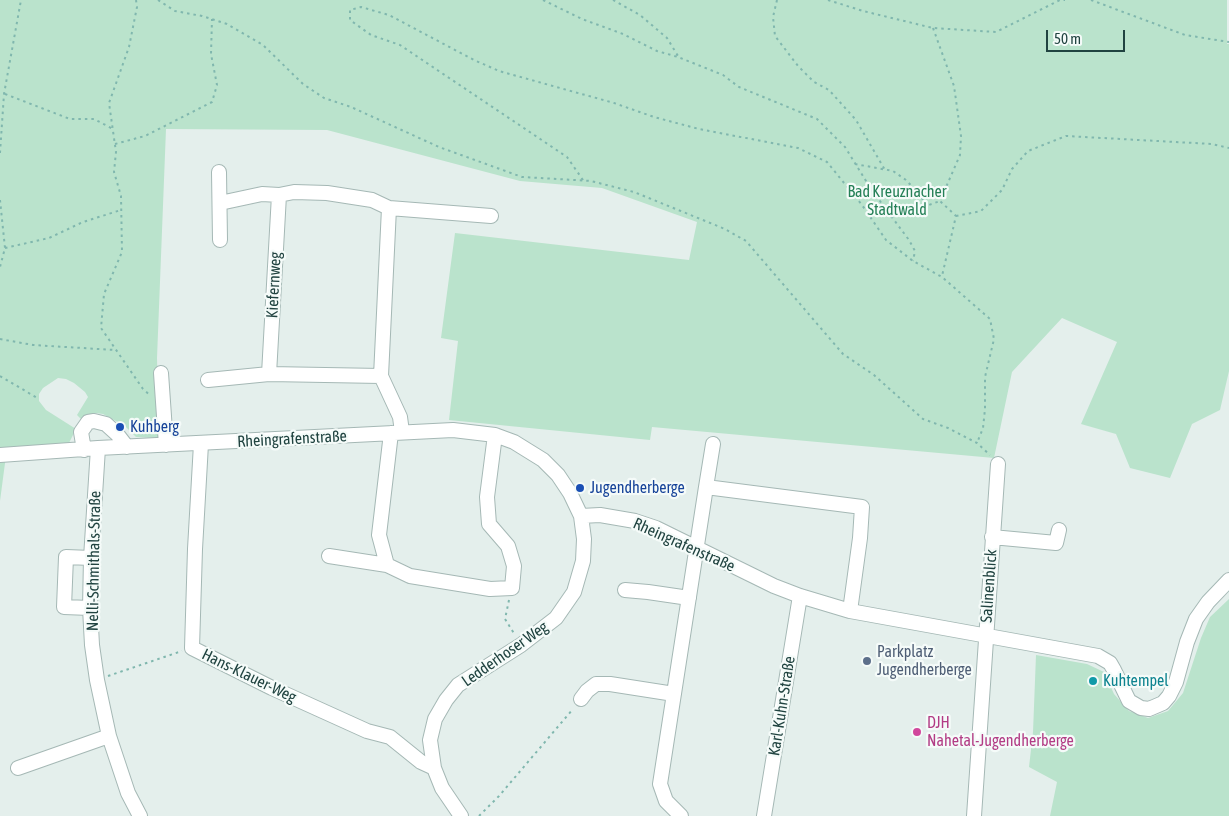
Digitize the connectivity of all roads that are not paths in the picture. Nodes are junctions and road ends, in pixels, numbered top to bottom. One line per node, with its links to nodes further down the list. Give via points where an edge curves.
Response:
1 (219, 172): 3 (street)
2 (279, 195): 3 (street, via 262,194); 4 (street, via 327,193 372,200); 8 (street, Kiefernweg)
3 (220, 204): 6 (street)
4 (388, 208): 5 (street); 9 (street)
5 (491, 216)
6 (220, 240)
7 (161, 373): 15 (street)
8 (270, 374): 9 (street); 10 (street)
9 (381, 376): 11 (street, via 400,417)
10 (208, 380)
11 (397, 432): 12 (street, Rheingrafenstraße, via 453,430); 13 (street, Rheingrafenstraße); 28 (street, via 378,534)
12 (494, 435): 22 (street, Rheingrafenstraße, via 514,442 543,460 558,475); 28 (street, via 487,497 489,524 508,546 514,566 512,588 490,589 410,576)
13 (201, 444): 15 (street, Rheingrafenstraße); 40 (street, Hans-Klauer-Weg, via 192,648 306,704 367,731 390,737 421,762)
14 (713, 444): 21 (street)
15 (166, 445): 16 (street, Rheingrafenstraße)
16 (127, 447): 17 (street, Rheingrafenstraße); 18 (street, via 112,429 94,421 88,422 82,432)
17 (98, 448): 18 (street, Rheingrafenstraße); 27 (street, Nelli-Schmithals-Straße)
18 (84, 450): 19 (street, Rheingrafenstraße)
19 (0, 455)
20 (998, 464): 24 (street, Salinenblick)
21 (706, 487): 25 (street); 34 (street, via 862,507)
22 (581, 516): 25 (street, Rheingrafenstraße, via 600,515 635,521); 40 (street, Ledderhoser Weg, via 583,561 574,592 556,618 521,645 458,685 446,700 435,719 430,740)
23 (1059, 530): 24 (street, Salinenblick, via 1056,543)
24 (992, 537): 35 (street, Salinenblick)
25 (697, 548): 31 (street, Rheingrafenstraße); 32 (street)
26 (329, 556): 28 (street)
27 (91, 558): 33 (street, Nelli-Schmithals-Straße); 33 (street, via 66,557 64,607)
28 (387, 565)
29 (1229, 580): 35 (street, Rheingrafenstraße, via 1196,619 1169,696 1163,703 1149,709 1130,701 1110,663 1098,656)
30 (625, 590): 32 (street)
31 (800, 596): 34 (street, Rheingrafenstraße); 44 (street, Karl-Kuhn-Straße)
32 (689, 598): 36 (street)
33 (90, 608): 38 (street, Nelli-Schmithals-Straße, via 97,680)
34 (850, 611): 35 (street, Rheingrafenstraße)
35 (985, 636): 45 (street, Salinenblick)
36 (674, 694): 37 (street, via 596,684); 43 (street, via 660,784 666,801)
37 (581, 699)
38 (109, 736): 39 (street); 41 (street, Nelli-Schmithals-Straße, via 128,793)
39 (18, 768)
40 (434, 768): 42 (street, Ledderhoser Weg, via 442,788)
41 (140, 816)
42 (461, 816)
43 (681, 816)
44 (764, 816)
45 (974, 816)

